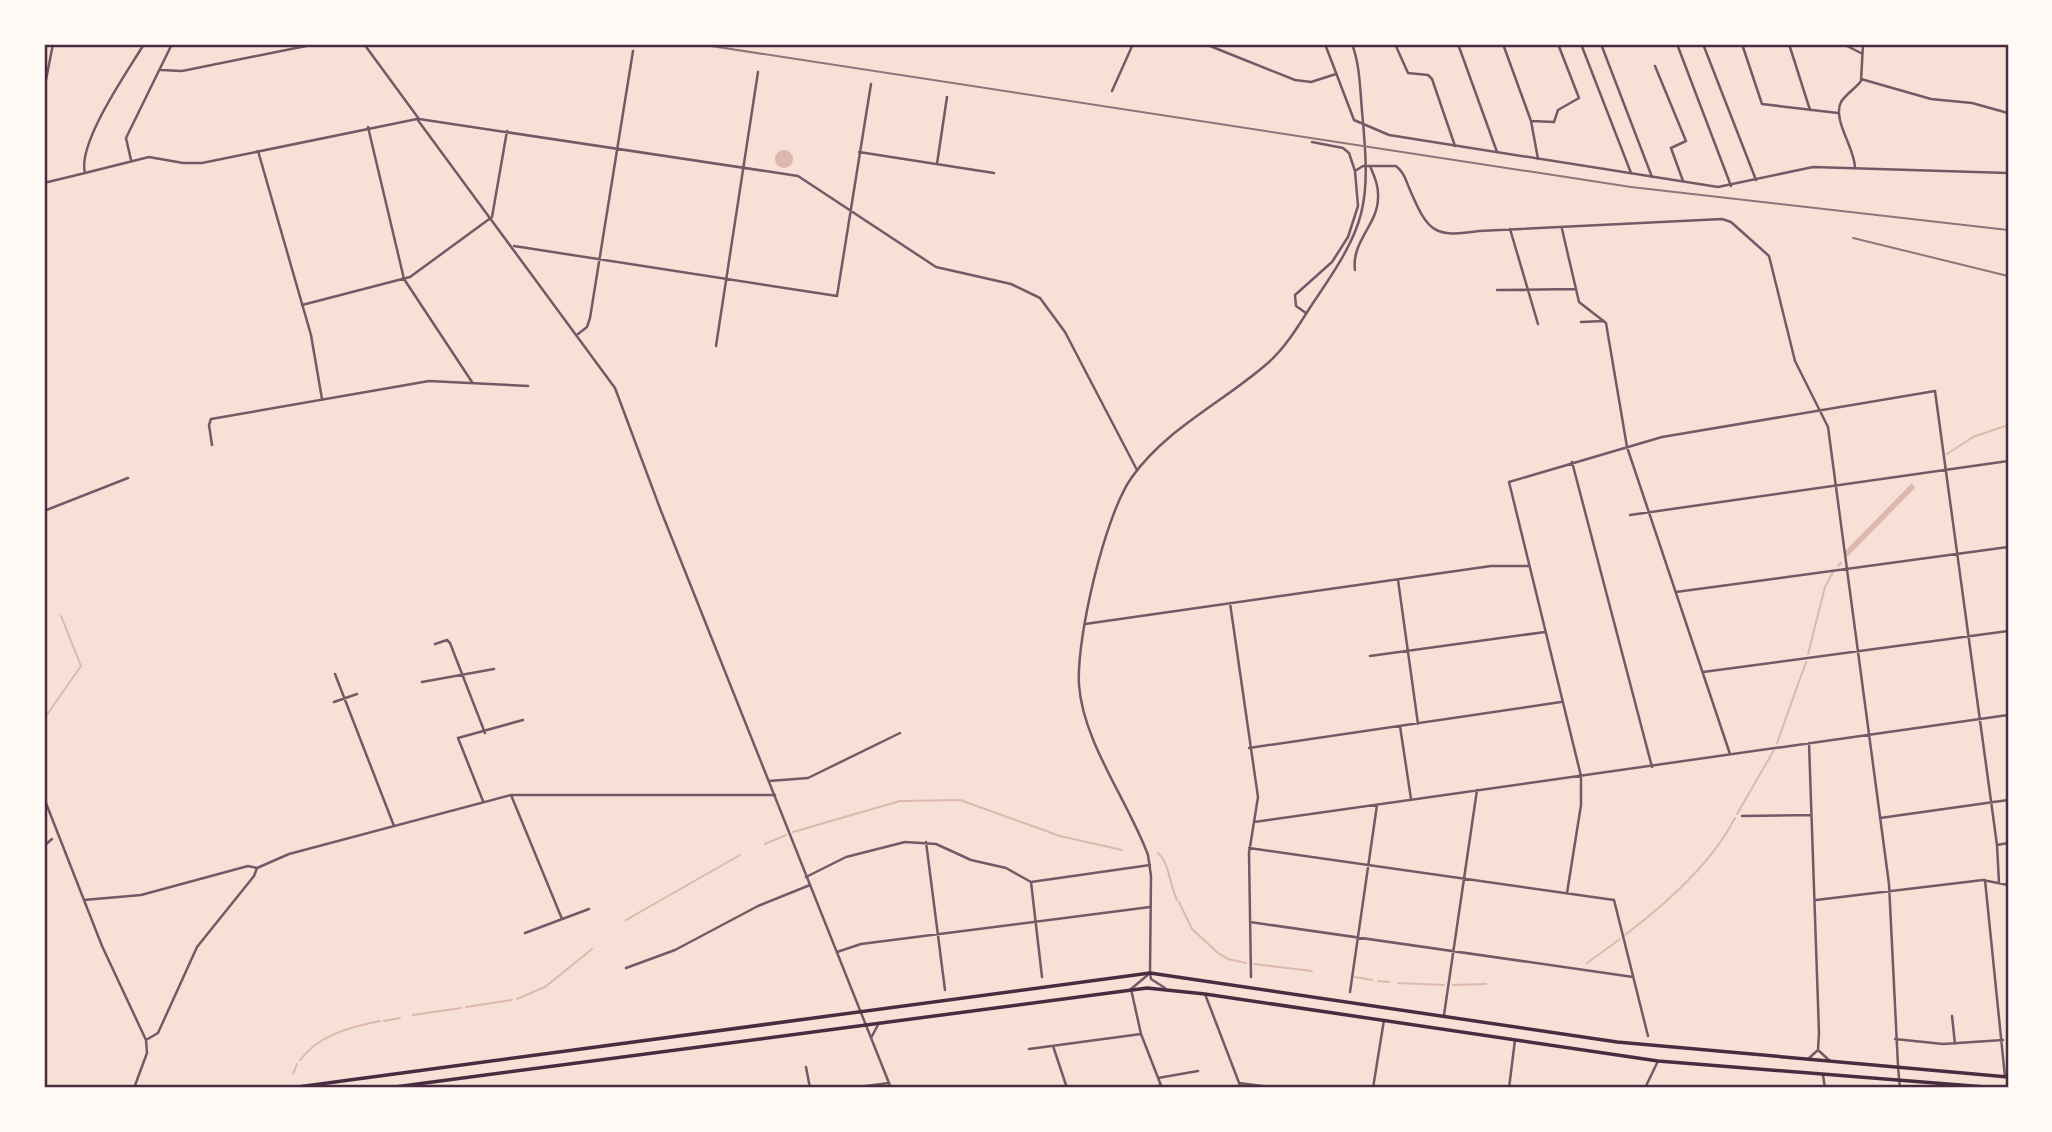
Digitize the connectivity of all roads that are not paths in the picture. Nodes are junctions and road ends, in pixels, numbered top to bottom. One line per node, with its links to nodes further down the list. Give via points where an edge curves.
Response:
1 (52, 44): 30 (street)
2 (144, 44): 53 (street, via 95,131 83,161)
3 (172, 44): 25 (street)
4 (316, 44): 25 (street, via 182,71)
5 (364, 44): 36 (street)
6 (1133, 44): 31 (street)
7 (1205, 44): 27 (street, via 1294,80 1311,82)
8 (1325, 44): 27 (street)
9 (1352, 44): 75 (street, via 1367,184 1359,226 1347,253)
10 (1395, 44): 41 (street, via 1408,73 1433,79)
11 (1458, 44): 45 (street)
12 (1503, 44): 37 (street)
13 (1559, 44): 37 (street, via 1579,98 1558,110 1554,122)
14 (1581, 44): 55 (street)
15 (1601, 44): 57 (street)
16 (1677, 44): 61 (street)
17 (1703, 44): 58 (street)
18 (1742, 44): 33 (street, via 1762,104)
19 (1789, 44): 33 (street)
20 (1843, 44): 23 (street)
21 (1863, 44): 23 (street)
22 (633, 51): 42 (street)
23 (1861, 53): 28 (street)
24 (1654, 66): 59 (street, via 1686,141 1671,148)
25 (161, 71): 47 (street, via 126,138)
26 (758, 72): 50 (street)
27 (1336, 74): 41 (street, via 1357,123 1384,134)
28 (1861, 79): 34 (street); 35 (street, via 1931,99)
29 (871, 84): 44 (street)
30 (44, 90)
31 (1112, 91)
32 (947, 97): 48 (street)
33 (1810, 110): 34 (street)
34 (1838, 113): 51 (street)
35 (2008, 113)
36 (419, 119): 38 (street); 39 (street); 63 (street)
37 (1531, 121): 46 (street)
38 (368, 127): 43 (street); 70 (street)
39 (507, 131): 42 (street); 63 (street)
40 (1312, 142): 52 (street, via 1345,149)
41 (1455, 146): 45 (street)
42 (618, 149): 50 (street); 67 (street)
43 (258, 151): 47 (street, via 193,164 149,157); 74 (street)
44 (859, 152): 48 (street); 62 (street)
45 (1497, 152): 46 (street)
46 (1538, 159): 55 (street)
47 (131, 160): 53 (street)
48 (937, 164): 54 (street)
49 (1370, 166): 52 (street); 64 (street, via 1399,169 1419,212 1435,231 1457,235); 68 (street, via 1378,202 1356,251)
50 (744, 168): 62 (street, via 797,176); 69 (street)
51 (1855, 168): 56 (street); 58 (street, via 1809,167)
52 (1355, 171): 75 (street, via 1358,205 1348,237 1326,271 1295,295 1296,306)
53 (85, 173): 60 (street)
54 (994, 173)
55 (1631, 173): 57 (street)
56 (2008, 173)
57 (1652, 177): 59 (street)
58 (1756, 180): 61 (street)
59 (1683, 181): 61 (street)
60 (44, 183)
61 (1731, 186)
62 (851, 209): 69 (street, via 837,296); 89 (street, via 936,267 1011,284 1040,298 1065,332)
63 (492, 217): 66 (street); 70 (street)
64 (1510, 229): 65 (street); 71 (street)
65 (1562, 229): 72 (street); 84 (street, via 1731,222 1769,256 1795,361)
66 (514, 246): 67 (street); 79 (street)
67 (599, 258): 69 (street); 79 (street, via 589,323)
68 (1355, 270)
69 (727, 278): 80 (street)
70 (404, 279): 74 (street); 81 (street)
71 (1528, 288): 72 (street); 73 (street); 78 (street)
72 (1575, 289): 76 (street, via 1581,305)
73 (1497, 290)
74 (302, 305): 83 (street)
75 (1306, 313): 89 (street, via 1269,362 1168,438)
76 (1604, 321): 77 (street); 86 (street)
77 (1581, 322)
78 (1538, 324)
79 (578, 334): 133 (street, via 624,406 661,513)
80 (716, 345)
81 (472, 383): 82 (street); 83 (street, via 429,381)
82 (528, 386)
83 (322, 399): 85 (street, via 211,419)
84 (1821, 411): 86 (street); 90 (street, via 1935,391); 92 (street)
85 (212, 445)
86 (1627, 447): 88 (street); 93 (street)
87 (2008, 461): 90 (street)
88 (1572, 462): 98 (street, via 1509,482); 131 (street)
89 (1138, 470): 103 (street, via 1111,518)
90 (1945, 470): 92 (street); 97 (street)
91 (128, 478): 94 (street)
92 (1835, 485): 93 (street); 99 (street)
93 (1649, 510): 95 (street); 101 (street)
94 (44, 511)
95 (1630, 514)
96 (2008, 547): 97 (street)
97 (1958, 554): 99 (street); 106 (street)
98 (1529, 566): 100 (street); 105 (street)
99 (1845, 569): 101 (street); 109 (street)
100 (1398, 580): 102 (street); 108 (street)
101 (1676, 592): 112 (street)
102 (1230, 603): 103 (street); 129 (street)
103 (1085, 624): 155 (street, via 1079,659 1082,704)
104 (2008, 631): 106 (street)
105 (1545, 632): 108 (street); 119 (street)
106 (1969, 637): 109 (street); 121 (street)
107 (435, 645): 114 (street, via 449,641)
108 (1409, 651): 110 (street); 123 (street)
109 (1857, 652): 112 (street); 127 (street)
110 (1370, 656)
111 (494, 668): 114 (street)
112 (1702, 672): 130 (street)
113 (335, 674): 117 (street)
114 (463, 674): 115 (street); 125 (street)
115 (422, 682)
116 (357, 694): 117 (street)
117 (344, 698): 118 (street); 147 (street)
118 (334, 702)
119 (1562, 702): 123 (street); 132 (street)
120 (2008, 716): 121 (street)
121 (1979, 719): 127 (street); 141 (street)
122 (523, 720): 125 (street)
123 (1418, 724): 124 (street)
124 (1401, 726): 129 (street); 138 (street)
125 (485, 733): 140 (street, via 458,738)
126 (900, 733): 133 (street, via 808,778)
127 (1869, 735): 128 (street); 145 (street)
128 (1809, 743): 130 (street); 143 (street)
129 (1249, 748): 146 (street, via 1258,797)
130 (1730, 754): 131 (street)
131 (1652, 767): 132 (street)
132 (1581, 776): 134 (street); 165 (street)
133 (769, 781): 136 (street)
134 (1477, 790): 138 (street); 158 (street)
135 (511, 795): 136 (street); 140 (street); 170 (street)
136 (775, 795): 157 (street)
137 (44, 798): 166 (street)
138 (1411, 800): 142 (street)
139 (2008, 800): 141 (street)
140 (483, 801): 147 (street)
141 (1991, 802): 145 (street); 151 (street)
142 (1377, 804): 146 (street); 154 (street)
143 (1811, 815): 144 (street); 167 (street)
144 (1742, 816)
145 (1880, 818): 164 (street)
146 (1254, 822): 153 (street)
147 (394, 826): 156 (street, via 289,854)
148 (52, 839): 152 (street)
149 (926, 842): 157 (street, via 872,848); 160 (street, via 1006,868); 174 (street)
150 (2008, 843): 151 (street)
151 (1997, 845): 161 (street)
152 (44, 846)
153 (1249, 848): 154 (street); 172 (street)
154 (1369, 864): 158 (street); 175 (street)
155 (1150, 865): 160 (street); 168 (street)
156 (257, 868): 166 (street, via 248,866 141,895); 197 (street, via 192,956 158,1033)
157 (806, 877): 162 (street)
158 (1465, 878): 165 (street); 177 (street)
159 (1985, 880): 161 (street); 164 (street); 200 (street)
160 (1031, 882): 171 (street)
161 (1999, 883): 163 (street)
162 (810, 885): 176 (street); 178 (street, via 675,950)
163 (2008, 885)
164 (1889, 890): 167 (street); 199 (street)
165 (1567, 893): 182 (street, via 1614,900)
166 (83, 900): 197 (street)
167 (1815, 900): 204 (street)
168 (1150, 907): 171 (street); 179 (street)
169 (589, 909): 170 (street)
170 (562, 919): 173 (street)
171 (1035, 921): 174 (street); 180 (street)
172 (1250, 922): 175 (street); 181 (street)
173 (525, 933)
174 (938, 934): 176 (street); 185 (street)
175 (1359, 937): 177 (street); 186 (street)
176 (837, 951): 188 (street)
177 (1454, 951): 182 (street); 189 (street)
178 (626, 968)
179 (1150, 973): 183 (street); 184 (street); 188 (main road); 189 (main road)
180 (1042, 977)
181 (1251, 977)
182 (1633, 977): 195 (street)
183 (1164, 988): 184 (main road); 187 (main road)
184 (1131, 989): 192 (main road); 194 (street)
185 (945, 990)
186 (1350, 992)
187 (1205, 994): 191 (main road); 216 (street)
188 (859, 1012): 193 (street); 220 (main road)
189 (1444, 1015): 205 (main road, via 1637,1044)
190 (1952, 1016): 201 (street)
191 (1384, 1020): 198 (main road); 229 (street)
192 (879, 1023): 193 (main road); 196 (street)
193 (864, 1025): 196 (street); 217 (main road)
194 (1140, 1034): 202 (street); 213 (street)
195 (1648, 1036)
196 (871, 1038): 215 (street)
197 (146, 1040): 219 (street, via 147,1053)
198 (1515, 1040): 206 (main road); 230 (street)
199 (1895, 1040): 201 (street); 209 (street)
200 (2003, 1040): 201 (street); 212 (street)
201 (1955, 1044)
202 (1054, 1046): 203 (street); 225 (street)
203 (1029, 1049)
204 (1818, 1050): 205 (street); 207 (street)
205 (1808, 1059): 207 (main road)
206 (1658, 1061): 211 (main road); 231 (street)
207 (1830, 1061): 209 (main road)
208 (806, 1066): 222 (street)
209 (1898, 1067): 212 (main road); 214 (street)
210 (1198, 1071): 213 (street)
211 (1823, 1075): 214 (main road); 232 (street)
212 (2007, 1077)
213 (1158, 1078): 218 (street)
214 (1899, 1081): 233 (street); 234 (main road)
215 (889, 1083): 223 (street); 224 (street)
216 (1239, 1083): 227 (street); 228 (street)
217 (410, 1087): 221 (main road)
218 (1161, 1087): 226 (street)
219 (134, 1088)
220 (289, 1088)
221 (387, 1088)
222 (810, 1088)
223 (850, 1088)
224 (891, 1088)
225 (1067, 1088)
226 (1153, 1088)
227 (1241, 1088)
228 (1277, 1088)
229 (1373, 1088)
230 (1508, 1088)
231 (1645, 1088)
232 (1825, 1088)
233 (1900, 1088)
234 (1998, 1088)

